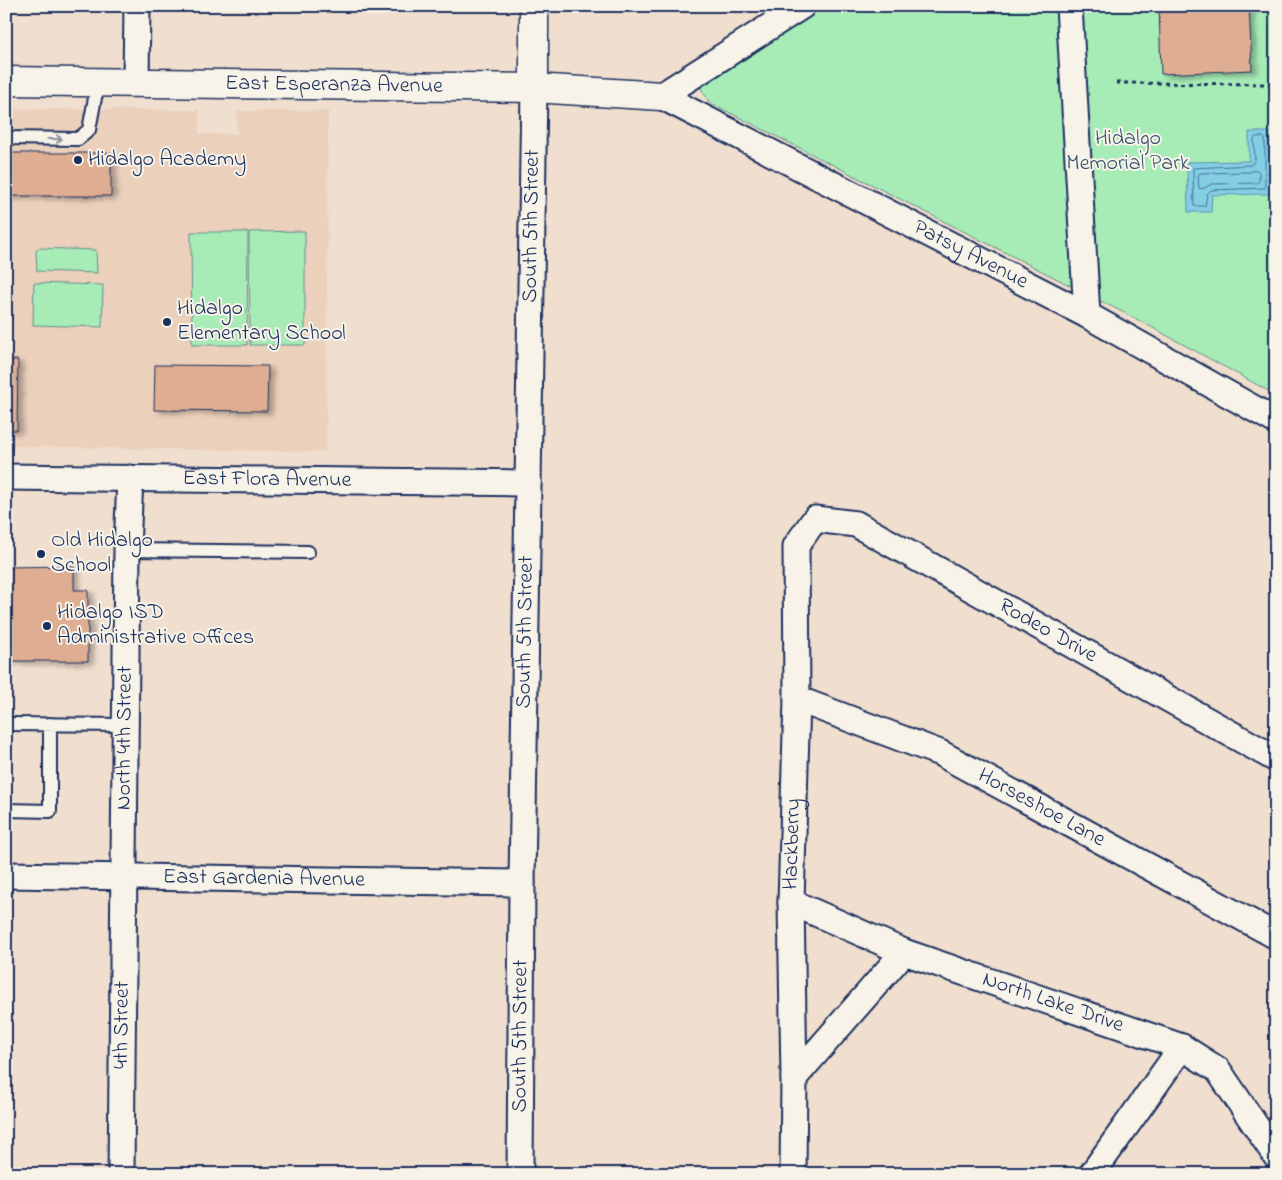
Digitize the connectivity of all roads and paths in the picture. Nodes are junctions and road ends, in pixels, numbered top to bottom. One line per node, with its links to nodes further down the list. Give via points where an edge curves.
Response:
1 (137, 6): 7 (street)
2 (534, 6): 10 (street)
3 (802, 6): 11 (street)
4 (1069, 6): 13 (street)
5 (6, 81): 6 (street, East Esperanza Avenue)
6 (98, 82): 7 (street, East Esperanza Avenue); 12 (lane, one-way to 6, via 78,139 89,130)
7 (136, 82): 10 (street, East Esperanza Avenue)
8 (1116, 83): 9 (path)
9 (1276, 84)
10 (534, 88): 11 (street, East Esperanza Avenue); 17 (street, South 5th Street)
11 (661, 96): 13 (street, Patsy Avenue)
12 (6, 138)
13 (1087, 316): 14 (street, Patsy Avenue)
14 (1276, 421)
15 (6, 477): 16 (street, East Flora Avenue)
16 (130, 478): 17 (street, East Flora Avenue); 19 (street, North 4th Street)
17 (528, 483): 29 (street, South 5th Street)
18 (815, 519): 21 (street, Hackberry, via 796,546); 25 (street, Rodeo Drive, via 856,524)
19 (127, 550): 20 (lane); 24 (street, North 4th Street)
20 (308, 552)
21 (797, 699): 30 (street, Hackberry); 31 (street, Horseshoe Lane, via 940,753)
22 (6, 724): 23 (lane)
23 (50, 724): 24 (lane); 26 (lane, via 50,811)
24 (125, 725): 28 (street, North 4th Street)
25 (1276, 758)
26 (6, 810)
27 (6, 876): 28 (street, East Gardenia Avenue)
28 (124, 876): 29 (street, East Gardenia Avenue); 36 (street, 4th Street)
29 (522, 883): 37 (street, South 5th Street)
30 (791, 902): 32 (street, North Lake Drive); 34 (street, Hackberry)
31 (1276, 936)
32 (904, 952): 33 (street, North Lake Drive); 34 (street)
33 (1182, 1048): 35 (street, North Lake Drive, via 1218,1070); 39 (street)
34 (794, 1078): 38 (street, Hackberry)
35 (1276, 1156)
36 (121, 1174)
37 (520, 1174)
38 (793, 1174)
39 (1092, 1174)

